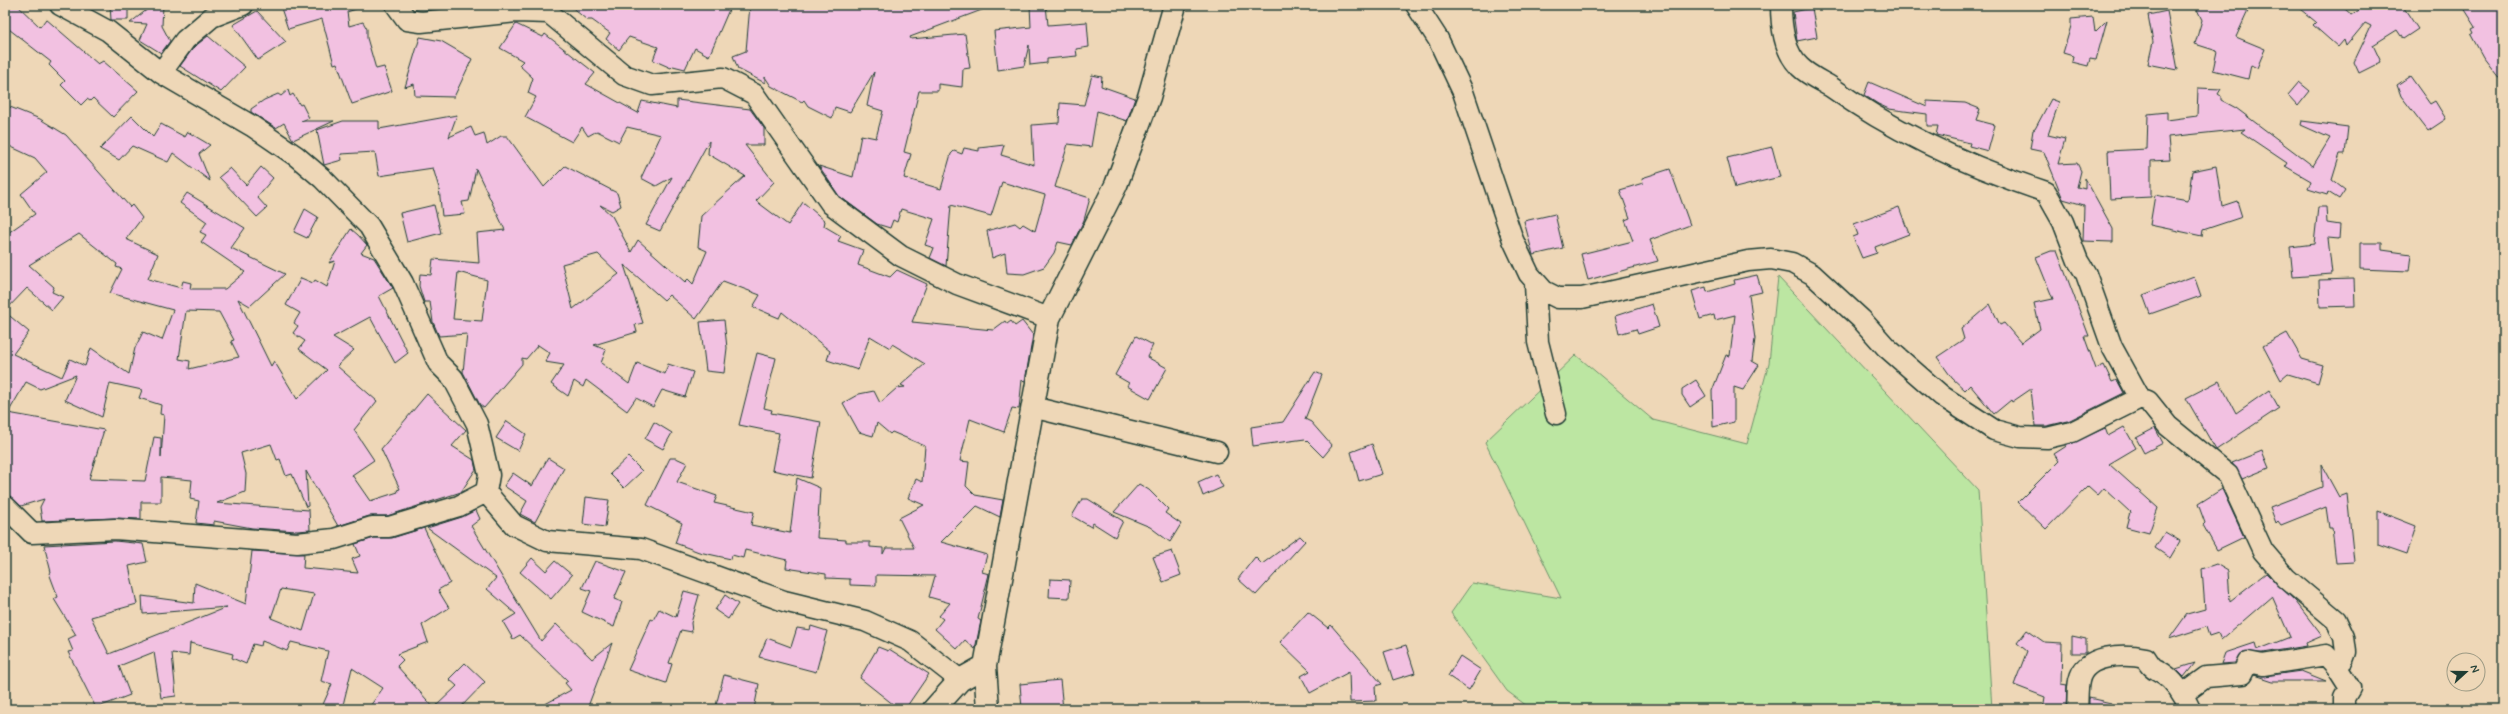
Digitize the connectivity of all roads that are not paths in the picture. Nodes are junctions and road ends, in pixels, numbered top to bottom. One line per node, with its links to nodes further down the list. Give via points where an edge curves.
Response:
1 (60, 5): 7 (street, via 108,31)
2 (243, 5): 7 (street, via 212,17 185,40)
3 (396, 5): 9 (street, via 407,20 421,22 516,12 549,13 624,75 652,85 723,78 754,94 831,204 894,252 957,284)
4 (1175, 5): 9 (street, via 1149,97 1116,185)
5 (1416, 5): 8 (street, via 1438,39 1464,92 1513,240 1521,260)
6 (1781, 5): 10 (street, via 1781,22 1786,44 1800,67 1867,113 2000,177 2046,192 2063,222 2078,261 2086,274 2112,347)
7 (161, 73): 14 (street, via 252,126 296,156 323,179 369,226 404,283 438,363 453,378 478,424 489,475)
8 (1536, 284): 10 (street, via 1558,298 1582,298 1748,261 1771,259 1792,263 1812,274 1861,319 1886,347 1942,396 1994,430 2020,437 2047,438 2072,432); 12 (street, via 1538,342)
9 (1048, 318): 11 (street)
10 (2140, 398): 17 (street, via 2148,401 2168,426 2228,475 2262,551 2286,578 2336,620 2344,637 2346,652 2343,660)
11 (1032, 407): 13 (street); 16 (street)
12 (1556, 414)
13 (1217, 452)
14 (486, 492): 15 (street, via 459,506 389,527 372,527 334,539 297,543 115,529 32,533); 18 (street, via 514,525 547,541 641,550 784,601 865,621 910,641)
15 (5, 506)
16 (985, 666): 18 (street); 21 (street)
17 (2336, 666): 19 (street, via 2326,655 2263,665 2248,662 2242,674 2206,677); 23 (street, via 2350,688 2344,698)
18 (960, 680): 20 (street)
19 (2186, 701): 22 (street, via 2164,674 2153,670 2146,658 2115,655 2086,667 2079,679)
20 (934, 709)
21 (988, 709)
22 (2077, 709)
23 (2344, 709)

